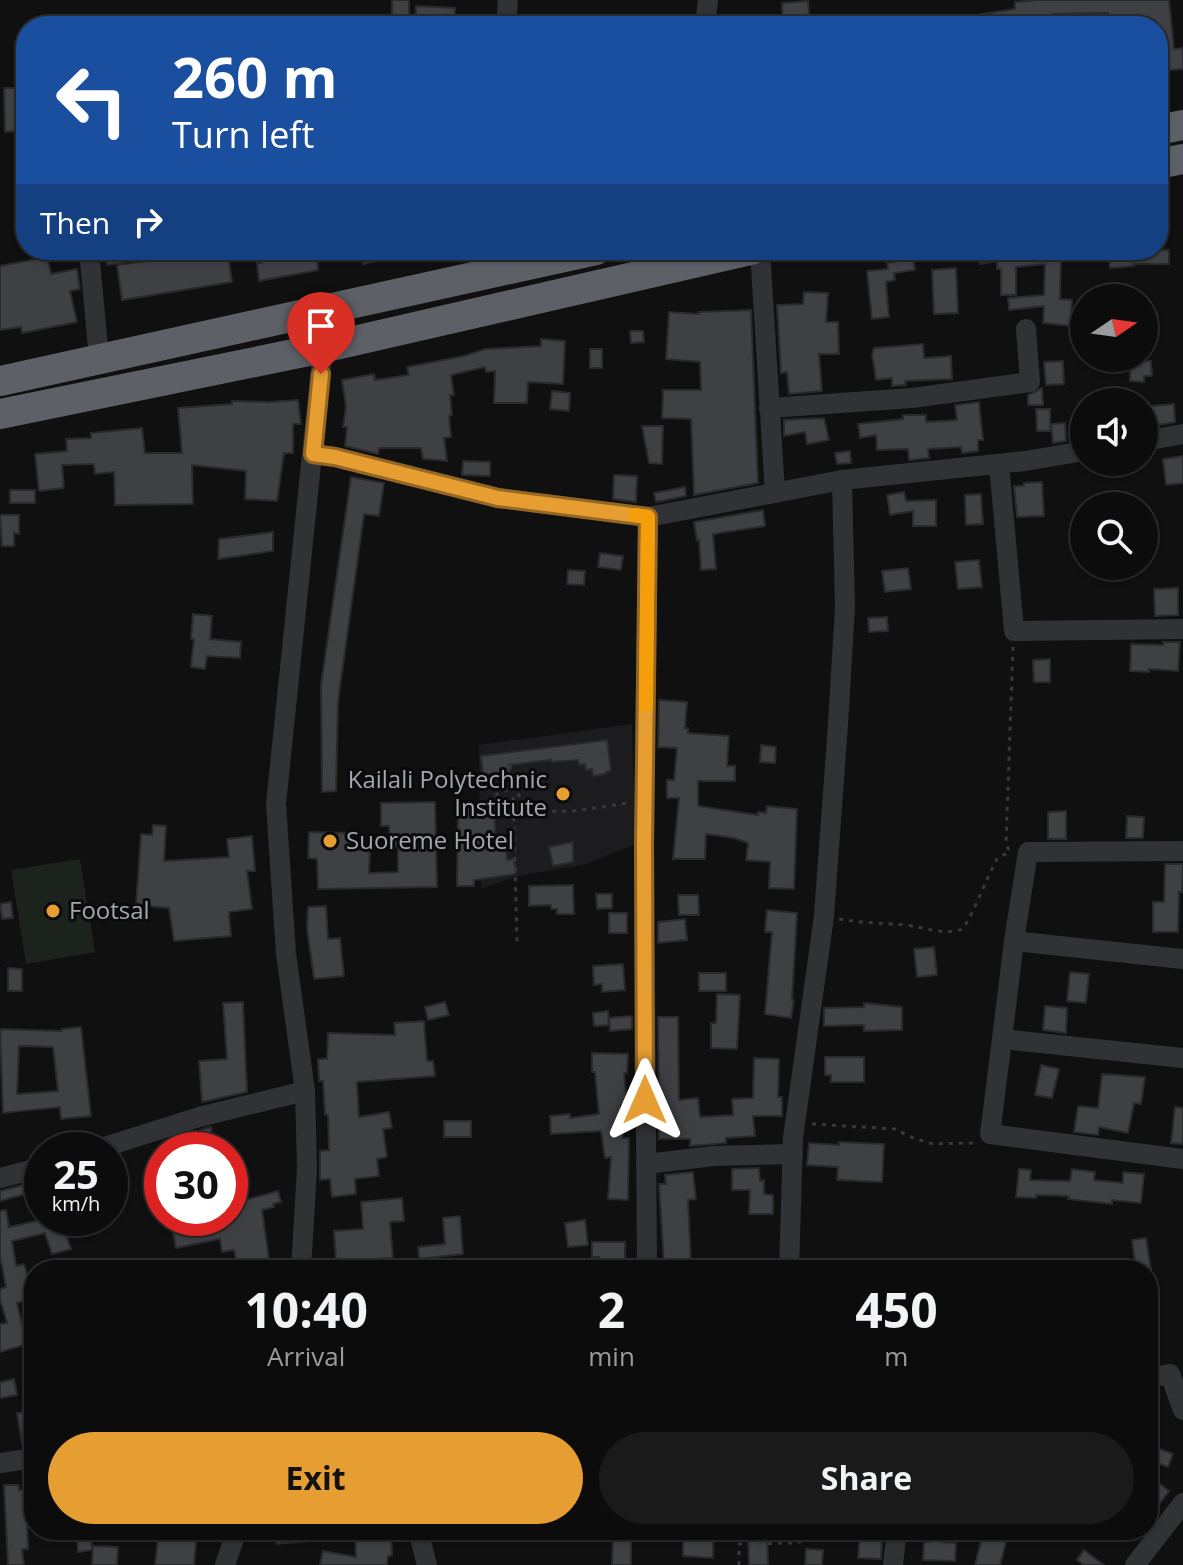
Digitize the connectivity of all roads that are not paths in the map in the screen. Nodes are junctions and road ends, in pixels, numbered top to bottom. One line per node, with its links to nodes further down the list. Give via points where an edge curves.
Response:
1 (90, 260): 8 (street)
2 (707, 260): 7 (highway)
3 (761, 260): 10 (street)
4 (496, 261): 5 (highway)
5 (317, 311): 7 (street); 8 (highway)
6 (1026, 329): 10 (street, via 1030,382 912,398)
7 (323, 348): 11 (highway); 15 (street)
8 (99, 358): 9 (highway)
9 (0, 381)
10 (769, 408): 18 (street)
11 (0, 414)
12 (1183, 434): 13 (street)
13 (1158, 438)
14 (1070, 453): 16 (street)
15 (313, 454): 19 (street, via 498,498); 26 (street, via 276,804 286,954)
16 (999, 464): 17 (street); 20 (street, via 1014,631)
17 (842, 480): 18 (street); 28 (street, via 845,607 824,916)
18 (775, 493): 19 (street)
19 (648, 517): 30 (street)
20 (1183, 629)
21 (1183, 851): 22 (street, via 1019,852)
22 (1014, 941): 23 (street); 24 (street)
23 (1183, 959)
24 (1002, 1039): 25 (street); 29 (street, via 990,1134)
25 (1183, 1058)
26 (305, 1091): 27 (street); 33 (street)
27 (128, 1140)
28 (793, 1154): 30 (street); 35 (street)
29 (1183, 1159)
30 (646, 1164): 34 (street)
31 (24, 1172): 32 (street)
32 (0, 1178)
33 (302, 1260)
34 (647, 1260)
35 (789, 1260)
36 (1158, 1376): 37 (street, via 1170,1374)
37 (1183, 1410)
38 (24, 1459): 39 (street)
39 (0, 1463)
40 (1183, 1503): 41 (street)
41 (1158, 1535)
42 (234, 1540): 46 (street)
43 (421, 1540): 47 (street)
44 (896, 1540): 48 (street)
45 (1154, 1540): 49 (street)
46 (225, 1565)
47 (427, 1565)
48 (893, 1565)
49 (1135, 1565)

